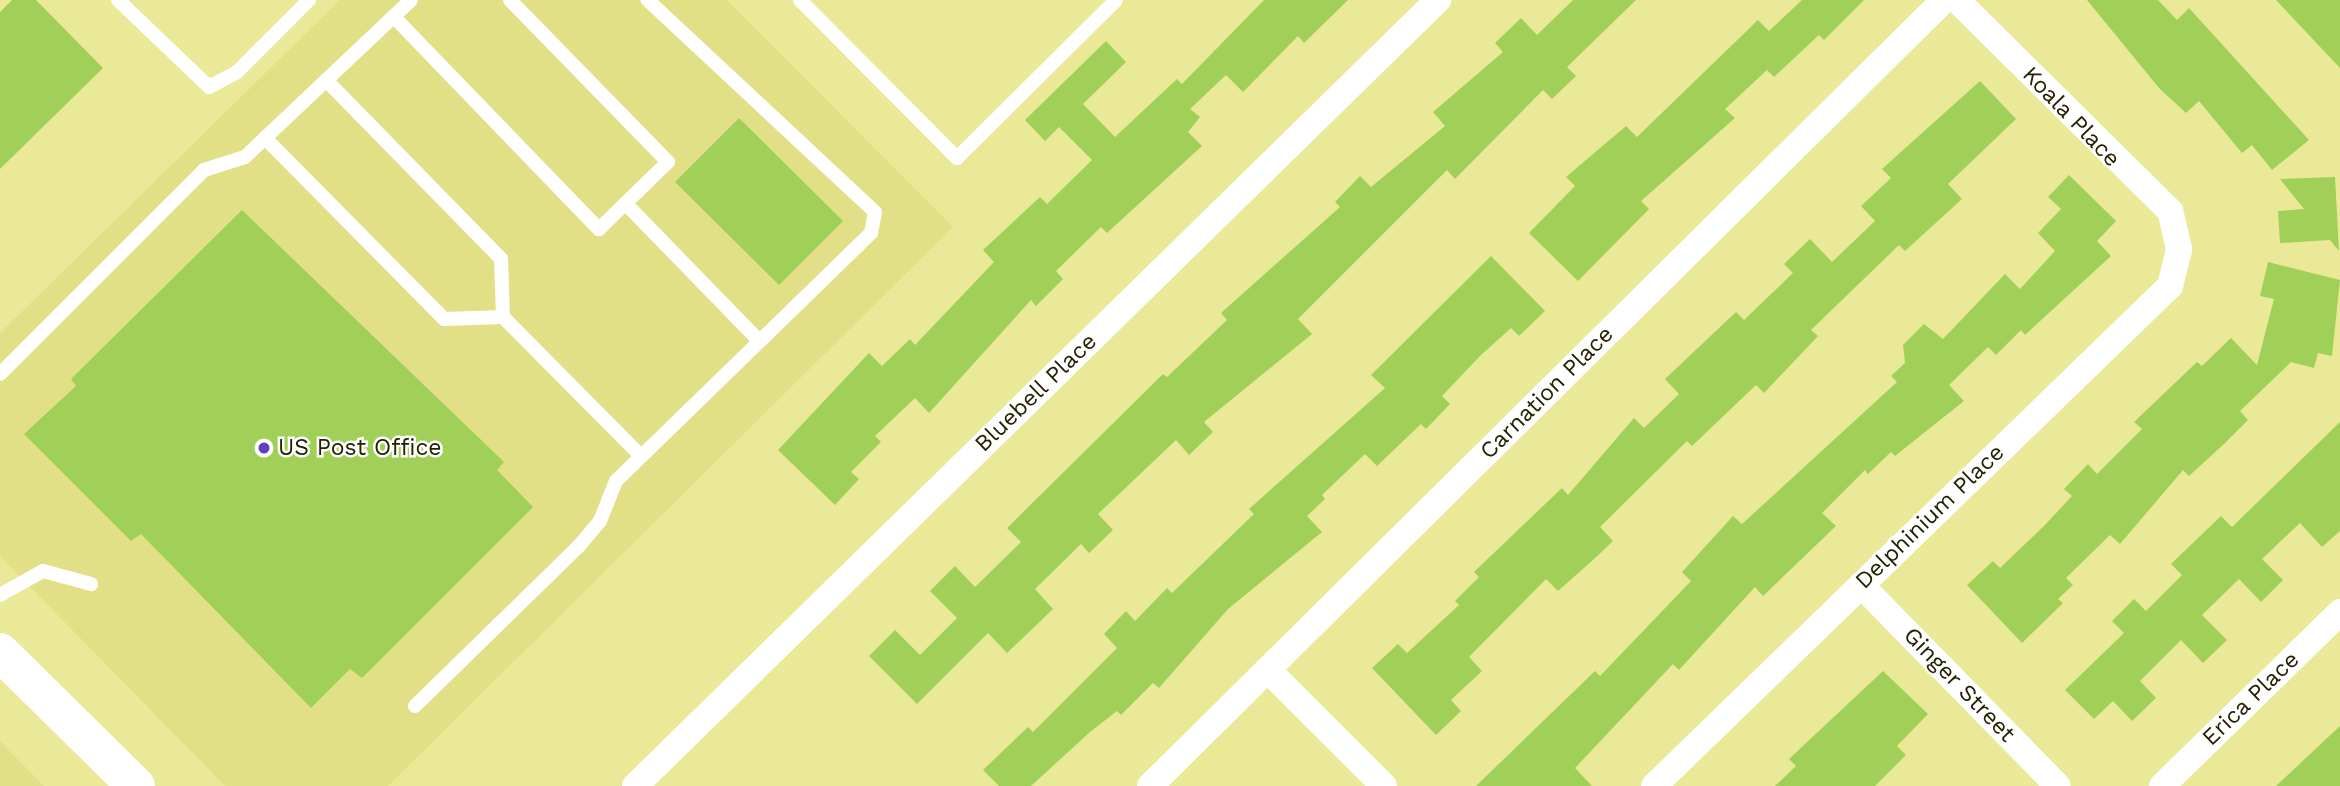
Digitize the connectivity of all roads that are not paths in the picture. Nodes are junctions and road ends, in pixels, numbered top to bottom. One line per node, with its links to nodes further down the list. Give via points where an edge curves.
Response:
1 (118, 0): 2 (lane, via 209,87 237,72)
2 (309, 0)
3 (411, 0): 11 (lane)
4 (510, 0): 14 (lane, via 668,162)
5 (648, 0): 17 (lane, via 875,212 871,233)
6 (800, 0): 7 (lane, via 957,158)
7 (1116, 0)
8 (1438, 0): 28 (street, Bluebell Place)
9 (1944, 0): 25 (street, Carnation Place)
10 (1957, 0): 15 (street, Koala Place, via 2170,211)
11 (394, 17): 12 (lane); 14 (lane, via 599,229)
12 (326, 80): 13 (lane); 16 (lane, via 501,259)
13 (265, 138): 16 (lane, via 444,319); 18 (lane, via 244,157 204,170)
14 (626, 204): 17 (lane)
15 (2178, 237): 21 (street, Delphinium Place, via 2176,268 2159,303 2135,317)
16 (503, 317): 19 (lane)
17 (759, 341): 19 (lane)
18 (0, 374)
19 (641, 456): 26 (lane, via 616,481 600,521 579,545)
20 (91, 584): 22 (lane, via 43,571)
21 (1861, 585): 31 (street, Delphinium Place); 32 (street, Ginger Street)
22 (0, 595)
23 (2340, 612): 33 (street, Erica Place)
24 (0, 652): 27 (street)
25 (1268, 670): 29 (street, Carnation Place); 30 (street)
26 (415, 705)
27 (136, 786)
28 (635, 786)
29 (1150, 786)
30 (1384, 786)
31 (1654, 786)
32 (2058, 786)
33 (2162, 786)

